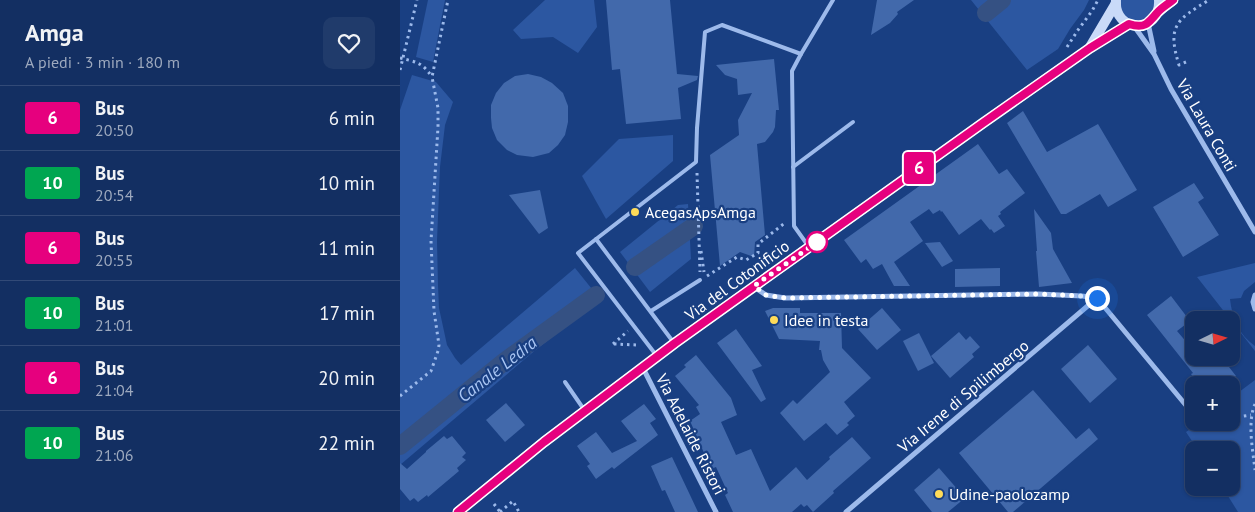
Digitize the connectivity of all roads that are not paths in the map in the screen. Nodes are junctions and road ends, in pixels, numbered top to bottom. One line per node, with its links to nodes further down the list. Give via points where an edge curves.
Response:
1 (833, 0): 9 (lane)
2 (1159, 0): 5 (main road)
3 (1174, 0): 5 (main road)
4 (1116, 1): 7 (main road, via 1120,18); 8 (main road, Via del Cotonificio)
5 (1157, 13): 6 (main road)
6 (1148, 23): 7 (main road, Via del Cotonificio); 10 (street, Via Laura Conti)
7 (1131, 25): 8 (main road, Via del Cotonificio); 10 (street, Via Laura Conti)
8 (1090, 48): 15 (main road, Via del Cotonificio)
9 (801, 54): 12 (lane, via 792,72); 14 (lane, via 722,25 705,32 696,162)
10 (1154, 54): 13 (street, Via Laura Conti)
11 (854, 122): 12 (lane)
12 (793, 166): 15 (lane, via 794,226)
13 (1255, 232)
14 (596, 239): 21 (lane); 23 (lane, via 578,253)
15 (809, 247): 17 (main road, Via del Cotonificio)
16 (700, 280): 21 (lane)
17 (754, 286): 19 (street, via 766,295 785,298 1038,294); 22 (main road, Via del Cotonificio)
18 (1255, 296): 20 (street)
19 (1097, 298): 26 (street); 30 (street, Via Irene di Spilimbergo)
20 (1255, 309)
21 (651, 311): 22 (lane)
22 (675, 343): 23 (main road, Via del Cotonificio)
23 (658, 356): 24 (main road, Via del Cotonificio)
24 (643, 367): 27 (main road, Via del Cotonificio); 29 (street, Via Adelaide Ristori)
25 (565, 382): 27 (lane)
26 (1185, 404)
27 (586, 411): 28 (main road, Via del Cotonificio)
28 (458, 512)
29 (716, 512)
30 (846, 512)

